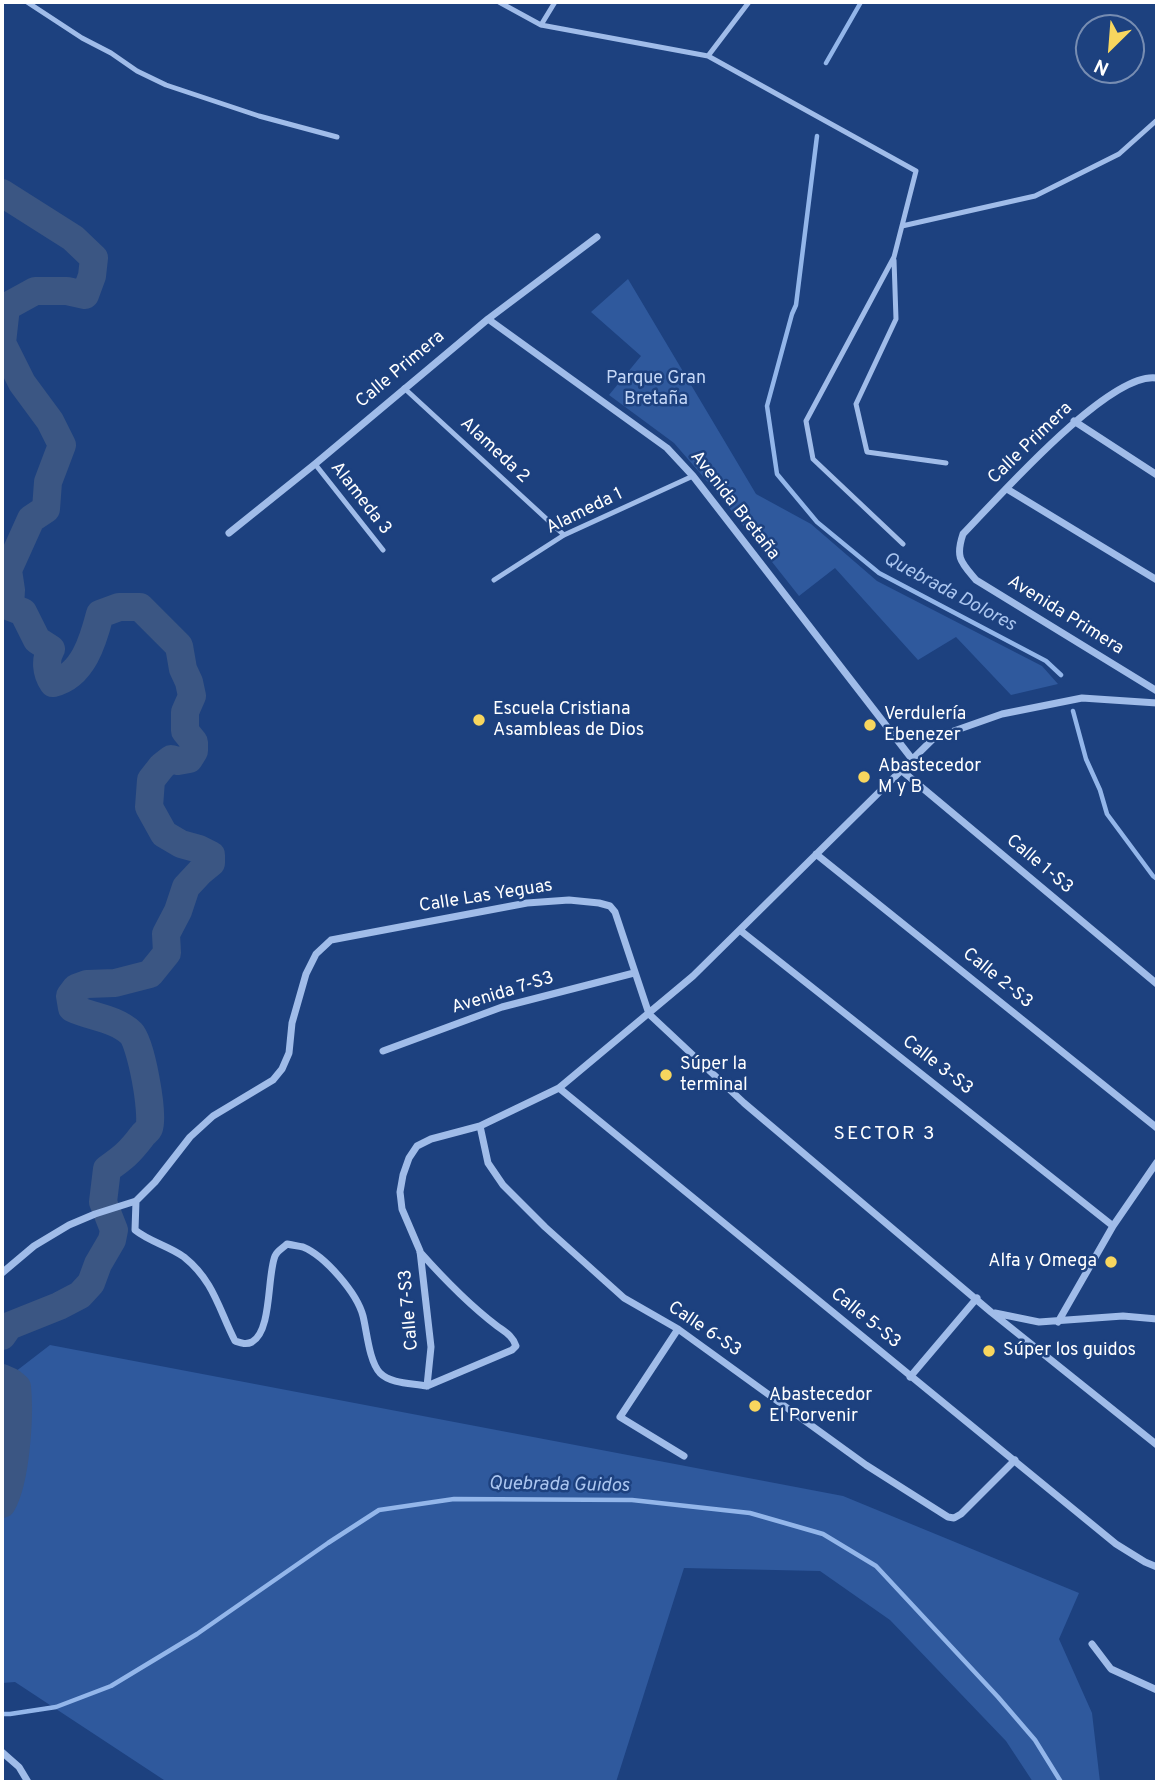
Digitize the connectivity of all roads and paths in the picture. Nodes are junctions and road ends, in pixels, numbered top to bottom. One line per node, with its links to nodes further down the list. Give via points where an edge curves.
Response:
1 (26, 2): 8 (lane, via 166,85)
2 (499, 2): 5 (lane)
3 (555, 2): 5 (lane)
4 (749, 2): 6 (lane)
5 (541, 25): 6 (lane)
6 (708, 56): 9 (lane, via 916,171)
7 (1157, 120): 9 (lane, via 1119,154 1035,196)
8 (337, 137)
9 (902, 226): 11 (lane)
10 (597, 237): 12 (street, Calle Primera)
11 (894, 257): 16 (lane, via 896,319 856,404 867,452); 23 (lane, via 806,422 813,459)
12 (488, 319): 14 (street, Calle Primera); 19 (street, Avenida Bretaña, via 667,448)
13 (1156, 377): 15 (street, Calle Primera, via 1117,389)
14 (404, 388): 17 (street, Calle Primera); 22 (lane, Alameda 2)
15 (1074, 421): 18 (street); 20 (street, Calle Primera)
16 (946, 463)
17 (315, 464): 21 (street, Calle Primera); 24 (lane, Alameda 3)
18 (1157, 475)
19 (693, 476): 22 (lane, Alameda 1); 30 (street, Avenida Bretaña)
20 (1007, 489): 25 (street, Calle Primera, via 963,534 958,547); 27 (street)
21 (229, 533)
22 (564, 535): 26 (lane, Alameda 1)
23 (903, 544)
24 (383, 550)
25 (961, 561): 28 (street, Avenida Primera, via 976,580)
26 (494, 580)
27 (1157, 580)
28 (1157, 691)
29 (1157, 703): 30 (street, via 1082,698 1002,715 934,738)
30 (912, 759): 31 (street)
31 (901, 770): 32 (street); 35 (street, Calle 1-S3)
32 (816, 854): 33 (street); 40 (street, Calle 2-S3)
33 (741, 931): 36 (street); 43 (street, Calle 3-S3)
34 (634, 973): 36 (street, Calle Las Yeguas); 37 (street, Avenida 7-S3, via 502,1007); 42 (street, Calle Las Yeguas, via 615,912 610,906 589,902 527,903 331,940 316,954 306,974 282,1069 273,1080 213,1116)
35 (1157, 984)
36 (649, 1014): 38 (street, Calle 7-S3); 46 (street, via 744,1103)
37 (383, 1051)
38 (559, 1088): 39 (street, Calle 7-S3); 51 (street, Calle 5-S3)
39 (480, 1126): 44 (street, Calle 7-S3, via 431,1139 417,1146 409,1158 401,1201); 50 (street, Calle 6-S3, via 488,1163 503,1185 624,1298)
40 (1157, 1128)
41 (1157, 1162): 43 (street)
42 (136, 1201): 45 (street, Calle Las Yeguas, via 69,1225); 52 (street, via 135,1230 184,1258 209,1285 235,1341 253,1342 261,1331 276,1253 287,1244 305,1248 352,1290 379,1371 388,1379)
43 (1113, 1226): 49 (street)
44 (420, 1251): 52 (street, Calle 7-S3, via 431,1347); 52 (street, via 516,1346)
45 (2, 1273)
46 (977, 1298): 47 (street); 51 (street)
47 (991, 1312): 49 (street); 53 (street)
48 (1157, 1319): 49 (street, via 1123,1316)
49 (1058, 1322)
50 (678, 1329): 54 (street, via 620,1417); 55 (street, Calle 6-S3, via 866,1465 948,1517 968,1508)
51 (910, 1377): 55 (street, Calle 5-S3)
52 (427, 1385)
53 (1157, 1445)
54 (684, 1456)
55 (1015, 1460): 56 (street, Calle 5-S3, via 1116,1544)
56 (1157, 1567)
57 (1092, 1644): 58 (street, via 1111,1669)
58 (1157, 1690)
59 (2, 1752): 60 (street)
60 (29, 1782)

